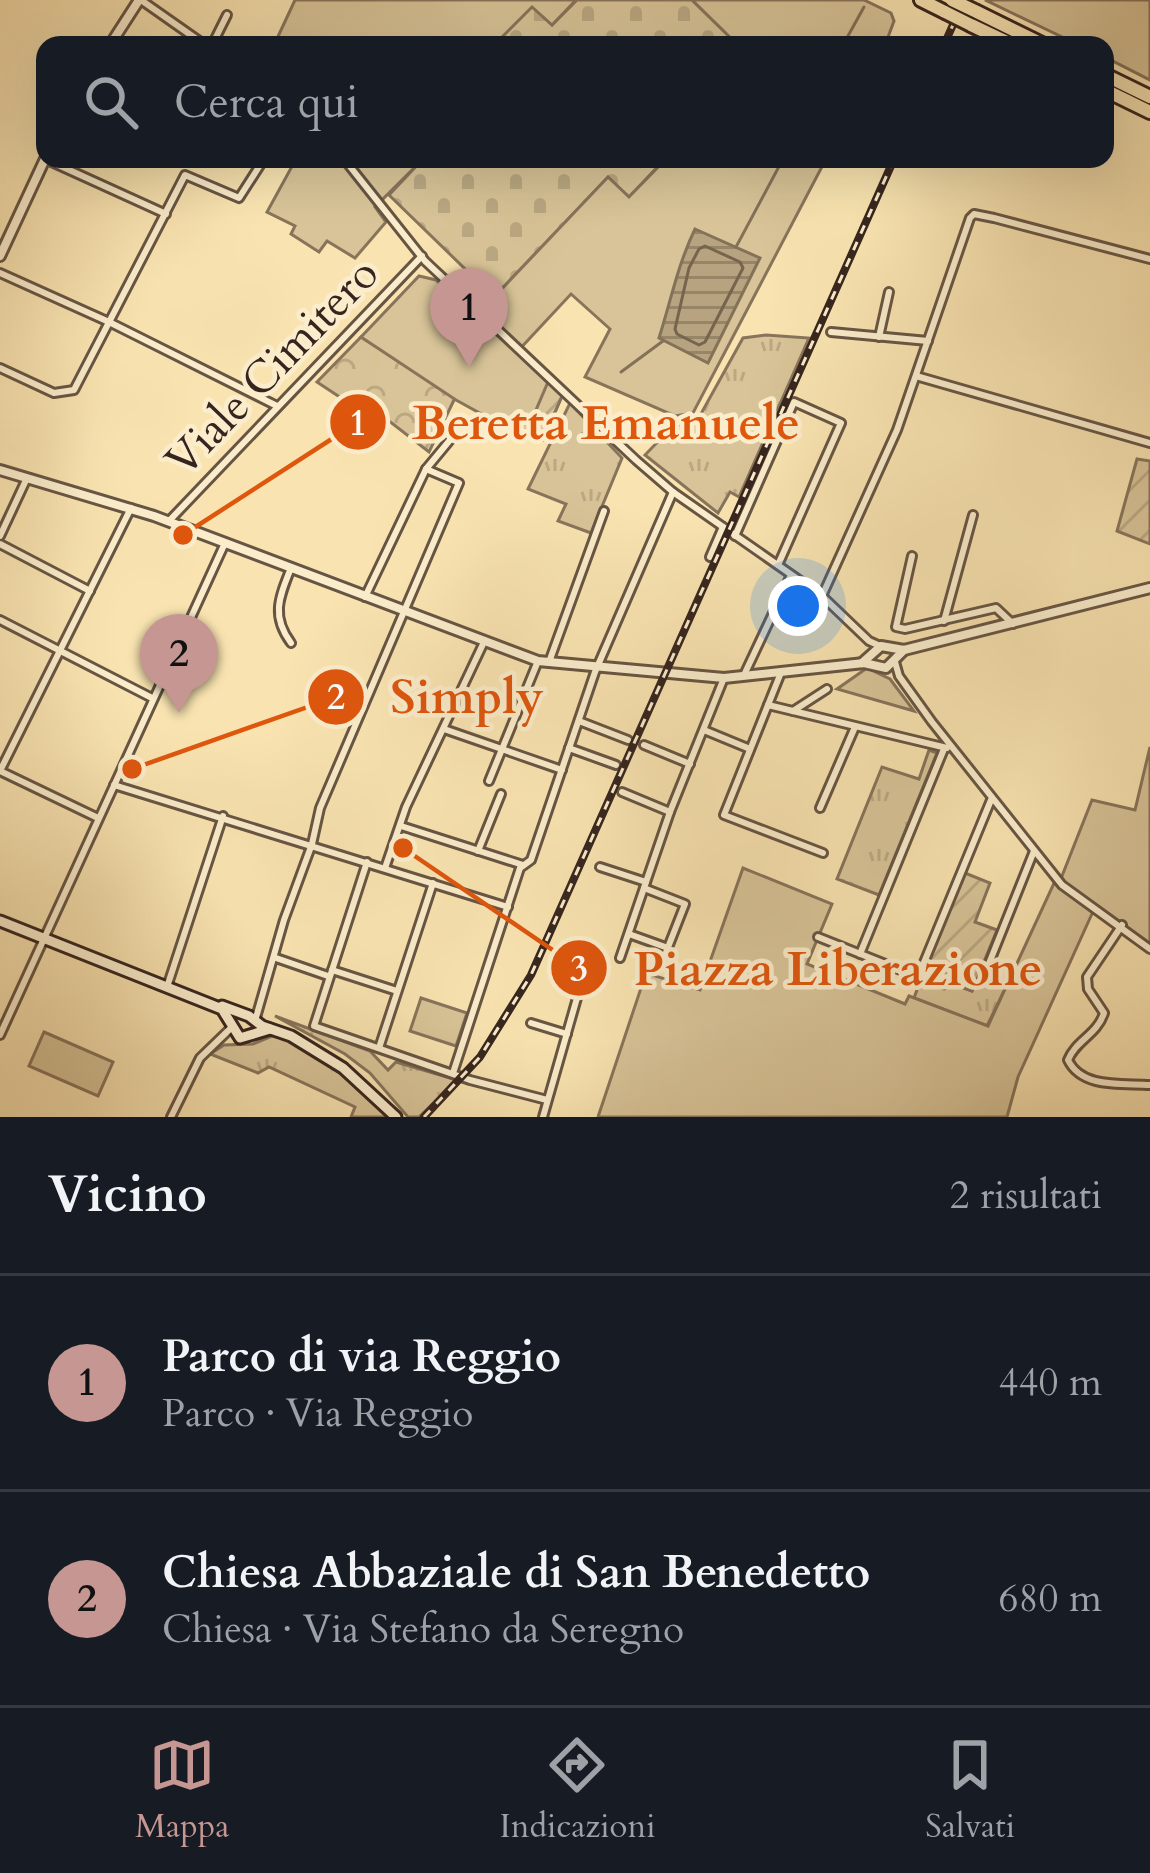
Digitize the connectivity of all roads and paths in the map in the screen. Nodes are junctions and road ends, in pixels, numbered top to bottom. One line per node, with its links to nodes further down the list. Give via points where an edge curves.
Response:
1 (140, 0): 6 (street); 7 (street)
2 (921, 0): 3 (highway)
3 (949, 6): 5 (highway, bridge)
4 (227, 15): 8 (street)
5 (974, 18): 9 (highway); 10 (highway)
6 (116, 36)
7 (194, 36)
8 (214, 36)
9 (1000, 36)
10 (1021, 36)
11 (1114, 79): 13 (highway)
12 (1114, 94): 14 (highway)
13 (1150, 97)
14 (1150, 112)
15 (41, 168): 20 (street)
16 (65, 168): 19 (street)
17 (259, 168): 19 (street, via 242,197 185,175)
18 (351, 168): 21 (street)
19 (166, 214): 25 (street)
20 (0, 256)
21 (422, 256): 31 (street, Viale Cimitero); 37 (street)
22 (1150, 259): 28 (street, via 974,214)
23 (0, 273): 25 (street)
24 (889, 292): 27 (street)
25 (109, 322): 29 (street, via 65,394); 31 (street)
26 (831, 332): 27 (street)
27 (879, 337): 28 (street)
28 (928, 341): 30 (street)
29 (0, 368)
30 (916, 376): 33 (street); 53 (street)
31 (277, 406): 41 (street, Viale Cimitero)
32 (451, 440): 34 (street)
33 (1150, 443)
34 (427, 469): 54 (street); 55 (street, via 459,483)
35 (0, 470): 36 (street)
36 (27, 478): 38 (street); 44 (street)
37 (673, 492): 42 (street); 65 (street)
38 (131, 508): 41 (street); 52 (street)
39 (604, 512): 64 (street)
40 (973, 515): 57 (street)
41 (169, 521): 45 (street)
42 (723, 527): 43 (street); 47 (street)
43 (735, 536): 48 (street); 48 (street, via 794,402 842,423)
44 (0, 540): 52 (street)
45 (226, 543): 49 (street); 70 (street)
46 (912, 556): 57 (street, via 894,623 905,629)
47 (710, 557)
48 (778, 566): 50 (street)
49 (291, 568): 54 (street); 60 (street, via 277,609)
50 (790, 574): 53 (street); 68 (street)
51 (1150, 587): 58 (street)
52 (90, 591): 61 (street)
53 (822, 596): 62 (street)
54 (365, 597): 55 (street)
55 (402, 610): 59 (street); 97 (street, via 320,808)
56 (0, 620): 61 (street)
57 (944, 621): 58 (street, via 996,608)
58 (1013, 624): 62 (street)
59 (484, 642): 63 (street); 75 (street)
60 (291, 643)
61 (61, 651): 70 (street); 86 (street)
62 (884, 657): 66 (street); 80 (street)
63 (538, 661): 64 (street); 82 (street)
64 (550, 662): 65 (street)
65 (598, 667): 67 (street); 73 (street)
66 (780, 675): 68 (street); 71 (street)
67 (724, 678): 68 (street); 76 (street)
68 (742, 678)
69 (827, 689): 72 (street)
70 (153, 698): 88 (street)
71 (768, 706): 72 (street); 81 (street)
72 (793, 711): 74 (street)
73 (579, 721): 77 (street); 79 (street)
74 (856, 727): 80 (street); 92 (street)
75 (444, 729): 82 (street); 96 (street)
76 (704, 730): 81 (street); 83 (street)
77 (628, 740)
78 (644, 745): 83 (street)
79 (569, 748): 84 (street); 85 (street)
80 (947, 748): 91 (street); 114 (street)
81 (750, 749): 100 (street, via 724,815)
82 (502, 750): 85 (street); 87 (street)
83 (690, 764): 93 (street)
84 (616, 765)
85 (562, 770): 102 (street)
86 (0, 771): 95 (street)
87 (489, 781)
88 (114, 785): 94 (street); 95 (street)
89 (622, 791): 93 (street)
90 (500, 794): 98 (street)
91 (991, 800): 99 (street); 114 (street, via 918,977)
92 (820, 808)
93 (670, 812): 106 (street)
94 (224, 816): 97 (street); 119 (street)
95 (98, 818): 112 (street)
96 (399, 826): 98 (street); 104 (street)
97 (313, 844): 101 (street); 115 (street)
98 (478, 851): 102 (street)
99 (1034, 851): 109 (street, via 1062,885); 118 (street)
100 (823, 853)
101 (367, 862): 104 (street); 117 (street)
102 (523, 865): 107 (street)
103 (600, 867): 106 (street)
104 (386, 868): 105 (street)
105 (434, 883): 107 (street); 120 (street)
106 (645, 885): 110 (street); 110 (street, via 685,904 666,952)
107 (508, 907): 130 (street)
108 (0, 921): 112 (main road)
109 (1122, 925): 113 (street); 131 (street, via 1087,977 1104,1013 1100,1024 1068,1060 1093,1081)
110 (628, 934): 116 (street)
111 (818, 937): 114 (street)
112 (43, 941): 119 (main road); 126 (street)
113 (1150, 949)
114 (860, 954)
115 (276, 958): 117 (street); 122 (street)
116 (620, 958)
117 (330, 973): 120 (street); 129 (street, via 314,1026)
118 (984, 976)
119 (171, 989): 122 (main road); 124 (main road, via 224,1010)
120 (398, 991): 129 (street)
121 (579, 991): 125 (street)
122 (252, 1022): 124 (main road, via 238,1016); 127 (main road); 134 (main road, via 343,1068)
123 (531, 1023): 125 (street)
124 (233, 1026): 127 (main road); 128 (street)
125 (567, 1034): 132 (street)
126 (0, 1035)
127 (240, 1038): 128 (street)
128 (217, 1041): 133 (street)
129 (379, 1048): 130 (street)
130 (452, 1073): 132 (street)
131 (1150, 1085)
132 (547, 1100): 135 (street)
133 (171, 1117)
134 (396, 1117)
135 (543, 1117)

